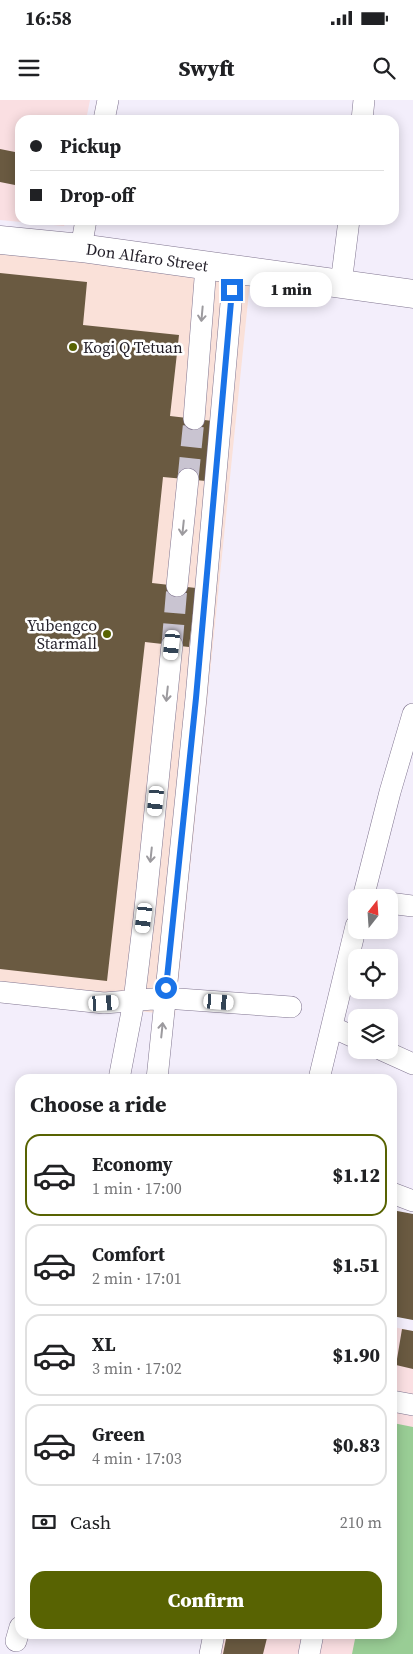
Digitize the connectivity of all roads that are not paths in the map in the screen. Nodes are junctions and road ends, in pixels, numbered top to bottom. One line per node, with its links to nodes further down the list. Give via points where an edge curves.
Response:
1 (108, 100): 3 (street)
2 (364, 100): 4 (street)
3 (105, 115)
4 (362, 115)
5 (85, 225): 8 (street)
6 (348, 225): 11 (street)
7 (0, 240): 8 (main road, Don Alfaro Street)
8 (81, 248): 9 (main road, Don Alfaro Street)
9 (206, 266): 10 (main road, Don Alfaro Street); 13 (street, one-way to 13)
10 (234, 270): 11 (main road, Don Alfaro Street); 23 (street, via 196,698)
11 (341, 284): 12 (main road, Don Alfaro Street)
12 (413, 294)
13 (194, 419)
14 (188, 480): 15 (street, one-way to 15)
15 (178, 586)
16 (172, 645): 24 (street, one-way to 24)
17 (413, 714): 18 (street)
18 (365, 889)
19 (398, 904): 20 (street)
20 (413, 906)
21 (353, 939): 26 (street)
22 (0, 992): 24 (street, via 104,1003)
23 (165, 998): 24 (street); 25 (street); 31 (street, one-way to 23)
24 (134, 1001): 30 (street)
25 (291, 1007)
26 (332, 1027): 27 (street); 32 (street)
27 (348, 1034)
28 (398, 1057): 29 (street)
29 (413, 1064)
30 (120, 1074)
31 (157, 1074)
32 (320, 1074)
33 (397, 1195): 34 (street)
34 (413, 1201)
35 (397, 1402): 36 (street)
36 (413, 1405)
37 (213, 1639): 39 (street)
38 (312, 1639): 40 (street)
39 (210, 1654)
40 (309, 1654)

